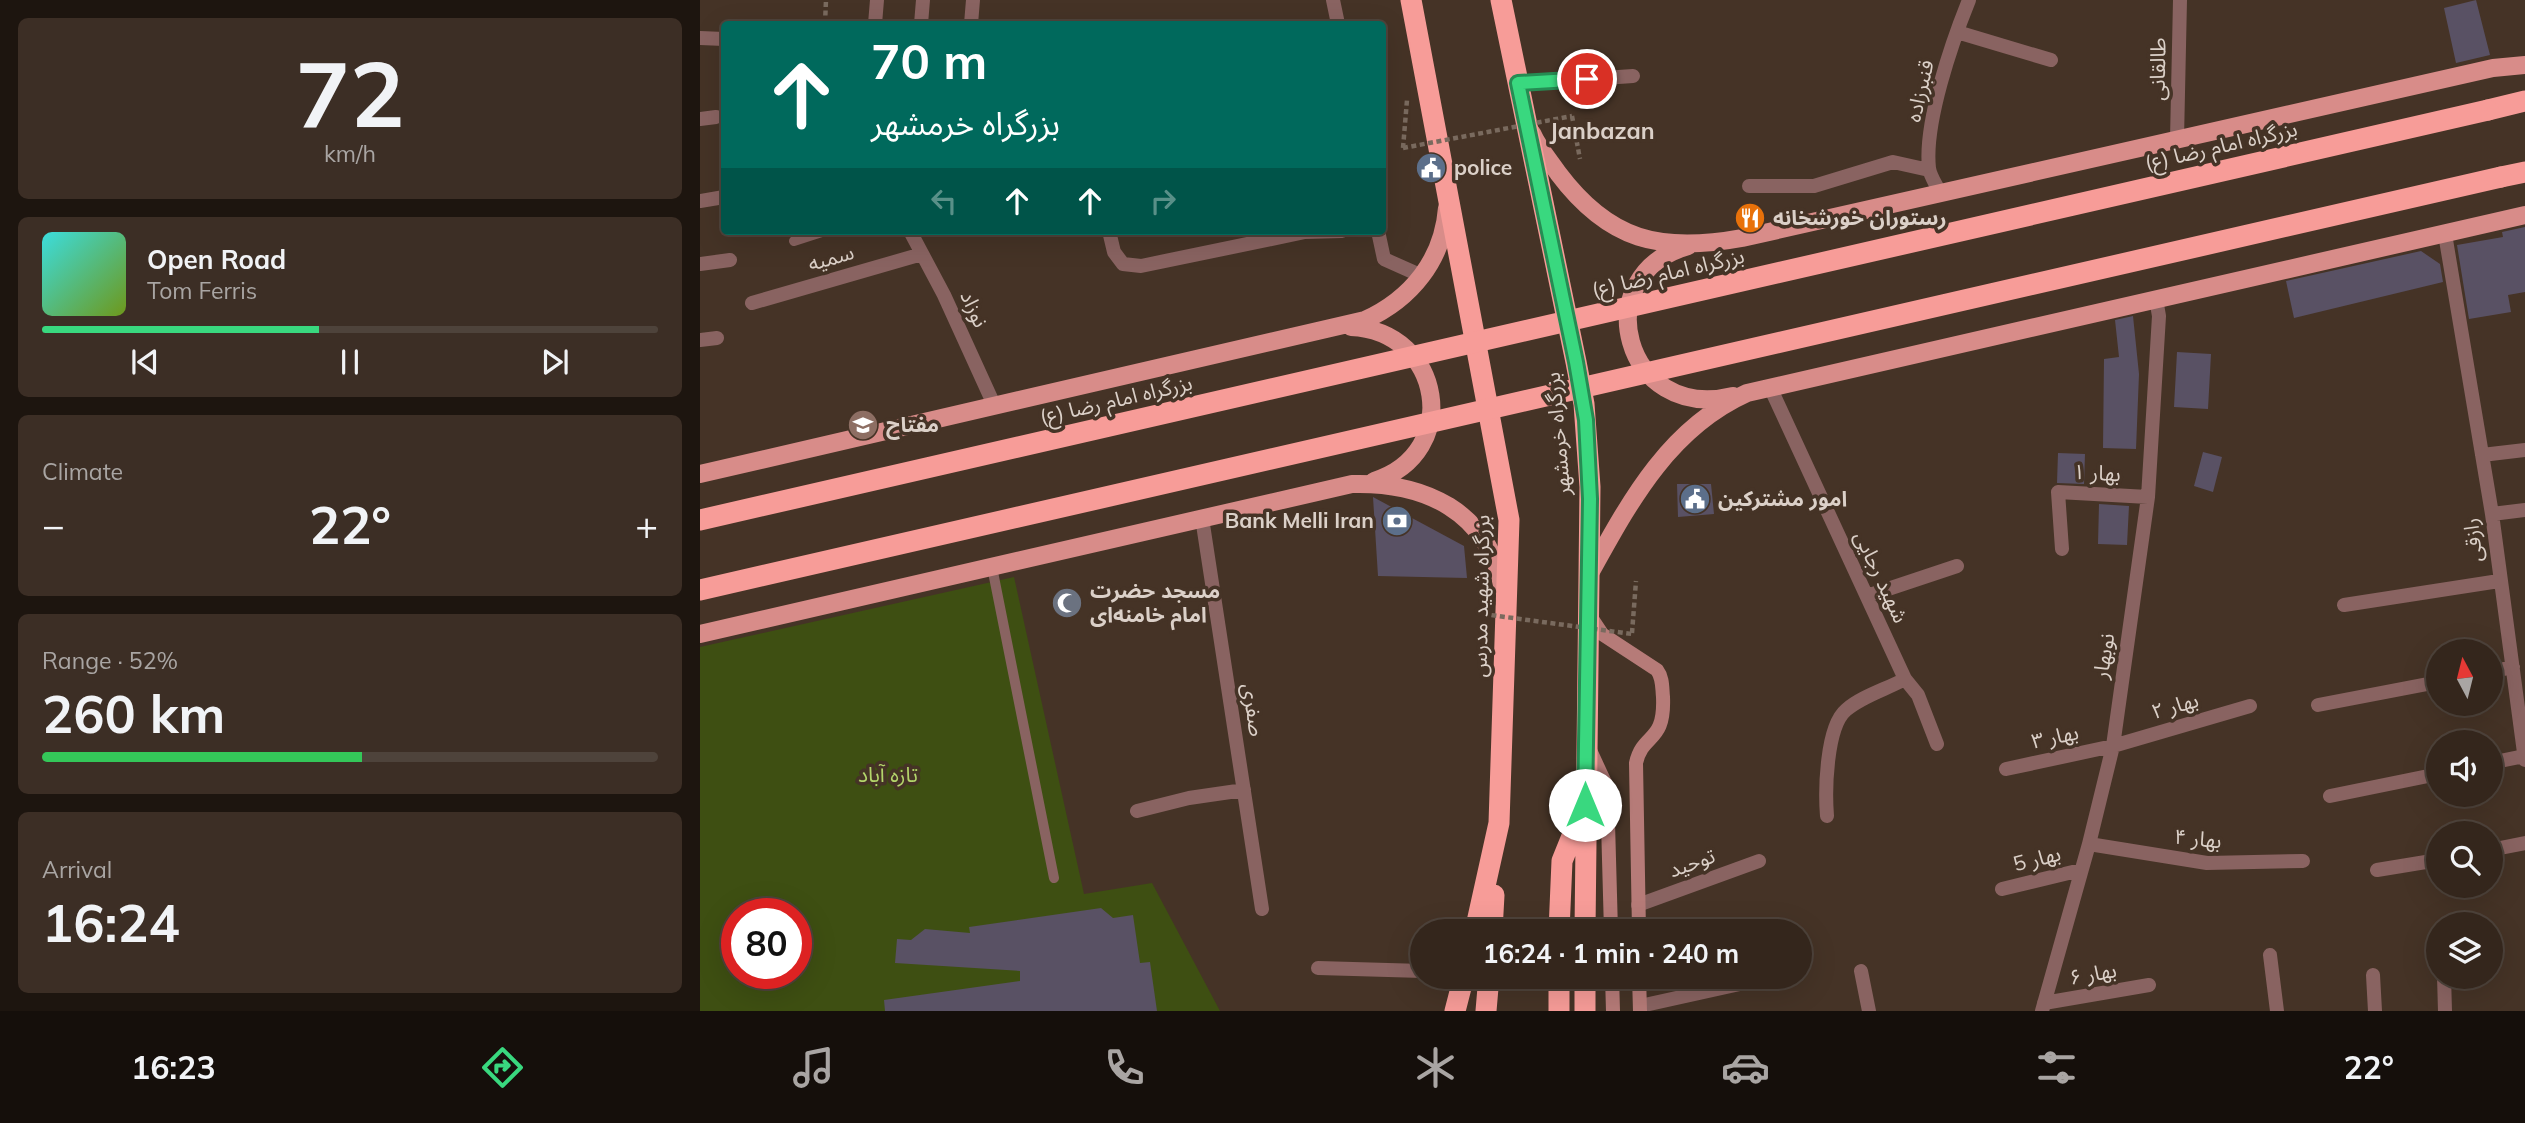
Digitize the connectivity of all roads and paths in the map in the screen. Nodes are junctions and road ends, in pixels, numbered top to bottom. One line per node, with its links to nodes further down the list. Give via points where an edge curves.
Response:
1 (827, 0): 10 (path)
2 (877, 0): 11 (street)
3 (923, 0): 12 (street)
4 (973, 0): 13 (street)
5 (1333, 0): 14 (street)
6 (1411, 0): 31 (highway)
7 (1501, 0): 21 (highway, بزرگراه خرمشهر)
8 (1969, 0): 15 (street, قنبرزاده)
9 (2180, 0): 27 (street, طالقانی)
10 (825, 21)
11 (875, 21)
12 (920, 21)
13 (971, 21)
14 (1337, 21)
15 (1957, 32): 18 (street); 29 (street, قنبرزاده, via 1932,127)
16 (700, 38): 17 (street)
17 (721, 39)
18 (2052, 60)
19 (2525, 65): 27 (main road, بزرگراه امام رضا (ع), via 2493,68)
20 (1633, 76): 21 (street)
21 (1518, 83): 24 (highway, بزرگراه خرمشهر)
22 (1407, 98): 28 (path, bridge, via 1403,148 1572,116)
23 (2525, 101): 64 (highway, بزرگراه امام رضا (ع), bridge)
24 (1524, 115): 44 (main road, بزرگراه امام رضا (ع), via 1549,160 1579,200 1601,220 1644,239); 68 (highway, بزرگراه خرمشهر, via 1584,404 1590,474)
25 (716, 117): 26 (street)
26 (700, 119)
27 (2177, 139): 33 (main road, بزرگراه امام رضا (ع))
28 (1580, 159)
29 (1929, 170): 32 (street, via 1893,162 1814,186); 33 (street, قنبرزاده)
30 (2525, 172): 71 (highway, bridge)
31 (1446, 180): 48 (main road, via 1443,231); 76 (highway, بزرگراه شهید مدرس, via 1506,499)
32 (1749, 186)
33 (1940, 193): 44 (main road, بزرگراه امام رضا (ع))
34 (721, 198): 35 (street)
35 (700, 201)
36 (2525, 215): 37 (main road)
37 (2445, 234): 49 (main road); 57 (street, رازقی)
38 (813, 235): 43 (lane)
39 (912, 235): 45 (street, نوزاد)
40 (1110, 235): 41 (street, via 1123,264 1141,265)
41 (1290, 235)
42 (1379, 235): 48 (street, via 1384,259)
43 (794, 241)
44 (1705, 243): 54 (main road, via 1667,254 1643,275 1628,311 1632,349 1650,377 1676,395 1708,400)
45 (922, 254): 50 (street, سمیه); 55 (street, نوزاد)
46 (730, 260): 47 (street)
47 (700, 264)
48 (1422, 276): 51 (main road, via 1387,309)
49 (2156, 299): 54 (main road); 60 (street, نوبهار, via 2159,316)
50 (752, 303)
51 (1330, 330): 55 (main road, بزرگراه امام رضا (ع)); 59 (main road, via 1371,329 1400,342 1421,366 1431,397 1430,423 1416,452 1392,473)
52 (717, 338): 53 (street)
53 (700, 340)
54 (1762, 389): 68 (main road, via 1721,407 1662,459 1638,489); 72 (street, شهید رجایی)
55 (995, 407): 58 (main road, بزرگراه امام رضا (ع))
56 (2525, 450): 57 (street)
57 (2482, 455): 62 (street, رازقی)
58 (700, 474)
59 (1356, 484): 63 (main road); 76 (main road, via 1416,489 1464,517 1498,568)
60 (2148, 497): 65 (street, بهار ۱, via 2058,492); 86 (street, نوبهار)
61 (2525, 510): 62 (street)
62 (2492, 514): 70 (street, رازقی)
63 (1202, 518): 67 (main road); 91 (street, صفری)
64 (700, 520)
65 (2062, 549)
66 (1957, 566): 72 (street)
67 (992, 567): 77 (main road); 105 (lane)
68 (1588, 577): 73 (highway)
69 (1636, 581): 75 (path, bridge, via 1632,634)
70 (2499, 581): 74 (street); 78 (street, رازقی)
71 (700, 590)
72 (1867, 596): 80 (street, شهید رجایی)
73 (1588, 601): 84 (highway); 107 (street, via 1598,631 1657,670 1662,679 1662,725 1636,762)
74 (2344, 606)
75 (1483, 614)
76 (1506, 624): 96 (highway, بزرگراه شهید مدرس)
77 (700, 634)
78 (2513, 667): 79 (street); 87 (street, رازقی)
79 (2503, 669)
80 (1905, 680): 85 (street, شهید رجایی, via 1918,695); 95 (street, via 1854,705 1839,718 1824,784)
81 (2426, 684): 82 (street)
82 (2318, 705)
83 (2250, 706): 86 (street, بهار ۲)
84 (1585, 741): 93 (highway); 113 (street, via 1607,782)
85 (1937, 744)
86 (2113, 746): 89 (street, بهار ۳); 98 (street, نوبهار)
87 (2525, 758): 88 (street)
88 (2503, 761)
89 (2006, 769)
90 (2426, 776): 92 (street)
91 (1244, 790): 94 (street); 108 (street, صفری)
92 (2330, 796)
93 (1585, 805): 111 (highway, via 1562,861); 112 (highway)
94 (1137, 811)
95 (1828, 816)
96 (1499, 823): 109 (highway, بزرگراه شهید مدرس); 110 (highway)
97 (2525, 843): 99 (street)
98 (2089, 844): 101 (street, بهار ۴, via 2207,863); 103 (street, نوبهار)
99 (2503, 847)
100 (1759, 861): 107 (street, توحید)
101 (2303, 861)
102 (2426, 862): 104 (street)
103 (2081, 870): 106 (street, بهار 5); 129 (street, نوبهار)
104 (2377, 870)
105 (1054, 878)
106 (2002, 889)
107 (1638, 905): 114 (street)
108 (1262, 909)
109 (1478, 919)
110 (1493, 919)
111 (1560, 919)
112 (1585, 919)
113 (1611, 919)
114 (1639, 919)
115 (2270, 954): 137 (street)
116 (1318, 968): 117 (street)
117 (1410, 971)
118 (1861, 971): 136 (street)
119 (2373, 975): 138 (street)
120 (2149, 985): 129 (street, بهار ۶)
121 (1461, 989): 131 (highway)
122 (1488, 989): 132 (highway)
123 (1559, 989): 133 (highway)
124 (1585, 989): 134 (highway)
125 (1612, 989): 135 (street)
126 (1639, 989): 130 (street)
127 (1722, 989): 130 (street)
128 (2444, 989): 139 (street)
129 (2043, 1007)
130 (1640, 1009)
131 (1455, 1011)
132 (1486, 1011)
133 (1559, 1011)
134 (1585, 1011)
135 (1612, 1011)
136 (1869, 1011)
137 (2277, 1011)
138 (2375, 1011)
139 (2445, 1011)

